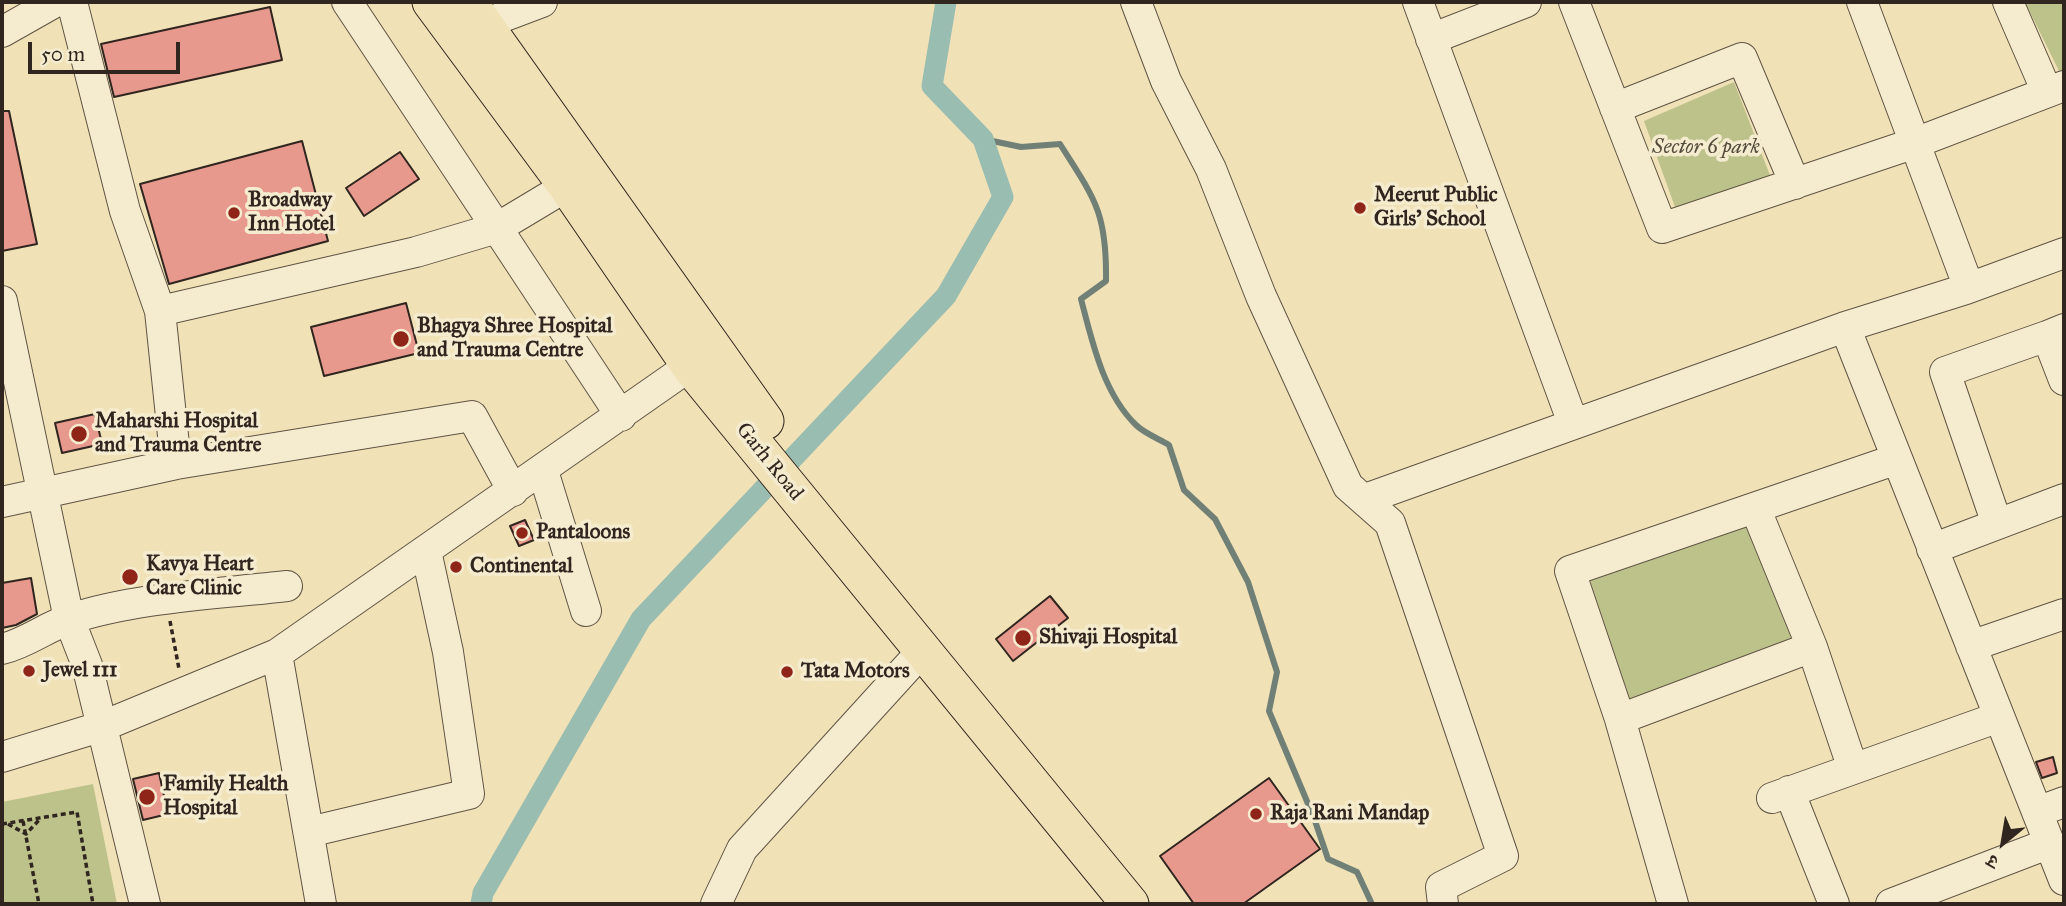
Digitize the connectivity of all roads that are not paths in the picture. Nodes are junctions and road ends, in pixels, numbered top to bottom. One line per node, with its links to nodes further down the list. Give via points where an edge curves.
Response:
1 (55, 2): 13 (street)
2 (72, 2): 24 (street, via 125,212)
3 (346, 2): 20 (street)
4 (431, 2): 12 (main road, Garh Road)
5 (542, 2): 12 (street)
6 (1136, 2): 36 (street, via 1166,81 1211,169 1261,296 1348,486)
7 (1418, 2): 14 (street)
8 (1526, 2): 14 (street)
9 (1574, 2): 16 (street)
10 (1862, 2): 17 (street)
11 (2008, 2): 15 (street)
12 (469, 20): 19 (main road, Garh Road); 27 (main road, Garh Road)
13 (2, 32)
14 (1432, 39): 30 (street)
15 (2056, 89): 17 (street)
16 (1615, 108): 18 (street, via 1662,228); 18 (street, via 1742,58)
17 (1915, 143): 18 (street); 22 (street)
18 (1794, 184)
19 (567, 186): 20 (street); 27 (main road, Garh Road)
20 (497, 228): 24 (street, via 415,252); 29 (street)
21 (2064, 253): 22 (street)
22 (1966, 289): 25 (street)
23 (2, 301): 35 (street)
24 (160, 311): 32 (street)
25 (1845, 327): 30 (street); 31 (street)
26 (2056, 332): 28 (street); 41 (street, via 1945,372)
27 (703, 358): 29 (street); 39 (main road, Garh Road)
28 (2064, 380)
29 (621, 416): 33 (street)
30 (1573, 423): 36 (street)
31 (1897, 459): 40 (street); 42 (street)
32 (176, 464): 34 (street, via 472,416); 35 (street)
33 (543, 471): 34 (street); 45 (street)
34 (513, 491): 43 (street)
35 (41, 492): 38 (street); 47 (street)
36 (1365, 499): 68 (street, via 1390,523 1503,856 1441,887)
37 (2064, 499): 41 (street)
38 (2, 502)
39 (819, 505): 51 (main road, Garh Road); 57 (main road, Garh Road)
40 (1756, 510): 49 (street); 54 (street, via 1570,571)
41 (1997, 524): 42 (street)
42 (1933, 549): 48 (street)
43 (426, 551): 52 (street); 60 (street, via 448,652 469,794)
44 (287, 586): 47 (street, via 165,599)
45 (586, 611)
46 (2064, 614): 48 (street)
47 (69, 619): 50 (street); 55 (street)
48 (1971, 646): 53 (street)
49 (1812, 647): 54 (street); 58 (street)
50 (2, 649)
51 (923, 650): 57 (main road, Garh Road); 65 (street, via 742,849)
52 (277, 654): 55 (street); 60 (street)
53 (1999, 717): 58 (street); 59 (street)
54 (1620, 719): 69 (street)
55 (103, 726): 56 (street); 63 (street)
56 (2, 757)
57 (1028, 765): 66 (main road, Garh Road); 67 (main road, Garh Road)
58 (1853, 769): 70 (street, via 1781,794)
59 (2051, 807): 61 (street)
60 (309, 832): 64 (street)
61 (2050, 843): 62 (street); 71 (street)
62 (2064, 880)
63 (145, 904)
64 (321, 904)
65 (716, 904)
66 (1130, 904)
67 (1154, 904)
68 (1443, 904)
69 (1673, 904)
70 (1834, 904)
71 (1891, 904)

